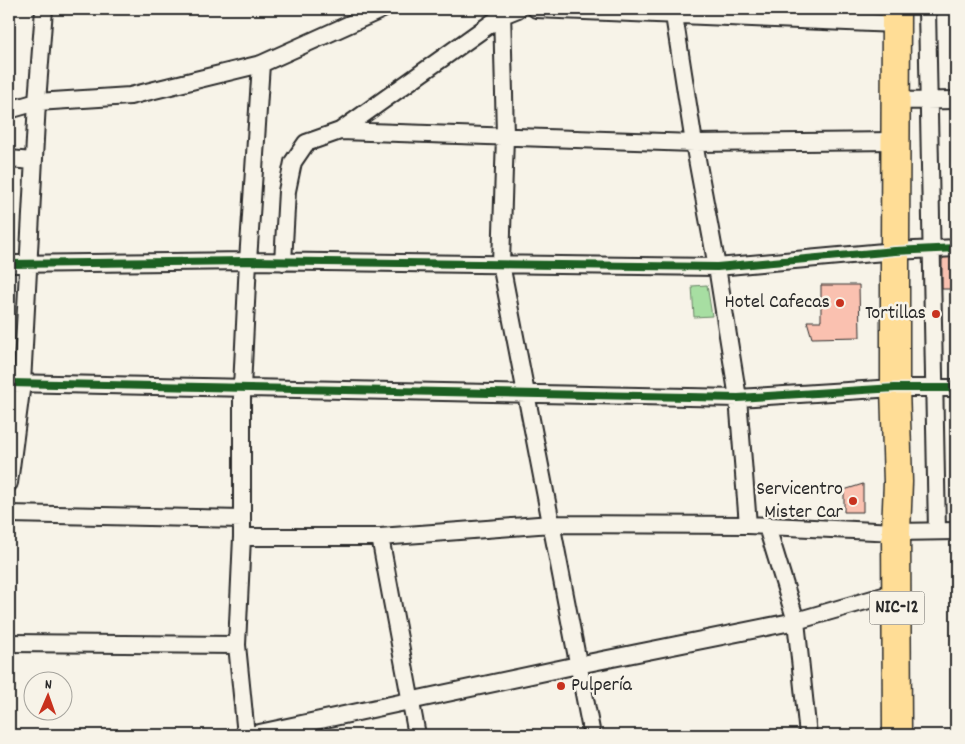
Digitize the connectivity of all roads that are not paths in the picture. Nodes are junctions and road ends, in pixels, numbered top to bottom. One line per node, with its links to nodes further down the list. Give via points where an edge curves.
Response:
1 (44, 9): 12 (street)
2 (383, 9): 8 (street)
3 (536, 9): 6 (street)
4 (927, 9): 9 (street)
5 (508, 11): 14 (street); 15 (street)
6 (674, 12): 7 (street); 17 (street)
7 (896, 17): 11 (highway, NIC-12)
8 (261, 64): 12 (street, via 130,96); 23 (street)
9 (929, 100): 10 (street); 11 (street); 21 (street)
10 (956, 100)
11 (895, 101): 16 (highway, NIC-12)
12 (37, 102): 13 (street); 19 (street)
13 (9, 110)
14 (340, 131): 15 (street); 24 (street, via 306,143 293,162 287,191)
15 (505, 136): 17 (street); 27 (street)
16 (895, 141): 17 (street); 22 (highway, NIC-12)
17 (694, 143): 28 (street)
18 (9, 159): 19 (street)
19 (33, 161): 26 (street)
20 (956, 248): 21 (street)
21 (932, 250): 22 (street); 32 (street)
22 (895, 251): 28 (street); 31 (highway, NIC-12)
23 (248, 261): 24 (street); 26 (street); 30 (street)
24 (283, 262): 27 (street)
25 (9, 264): 26 (street)
26 (28, 264): 29 (street)
27 (501, 264): 28 (street); 34 (street)
28 (717, 267): 35 (street)
29 (15, 383): 30 (street); 36 (street)
30 (242, 388): 34 (street); 38 (street)
31 (895, 388): 32 (street); 35 (street); 44 (highway, NIC-12)
32 (935, 388): 33 (street); 42 (street)
33 (956, 388)
34 (526, 393): 35 (street); 39 (street)
35 (738, 398): 40 (street)
36 (9, 483)
37 (9, 514): 38 (street)
38 (242, 519): 45 (street)
39 (551, 524): 40 (street); 46 (street); 51 (street)
40 (748, 525): 41 (street)
41 (767, 527): 44 (street); 48 (street)
42 (938, 531): 43 (street); 44 (street)
43 (956, 531)
44 (896, 532): 47 (highway, NIC-12)
45 (242, 537): 46 (street); 50 (street)
46 (380, 537): 52 (street)
47 (897, 592): 48 (street); 57 (highway, NIC-12)
48 (796, 621): 51 (street); 56 (street)
49 (9, 643): 50 (street)
50 (237, 645): 53 (street)
51 (578, 665): 52 (street); 55 (street)
52 (411, 701): 53 (street); 54 (street)
53 (248, 735)
54 (416, 735)
55 (592, 735)
56 (808, 735)
57 (897, 735)

